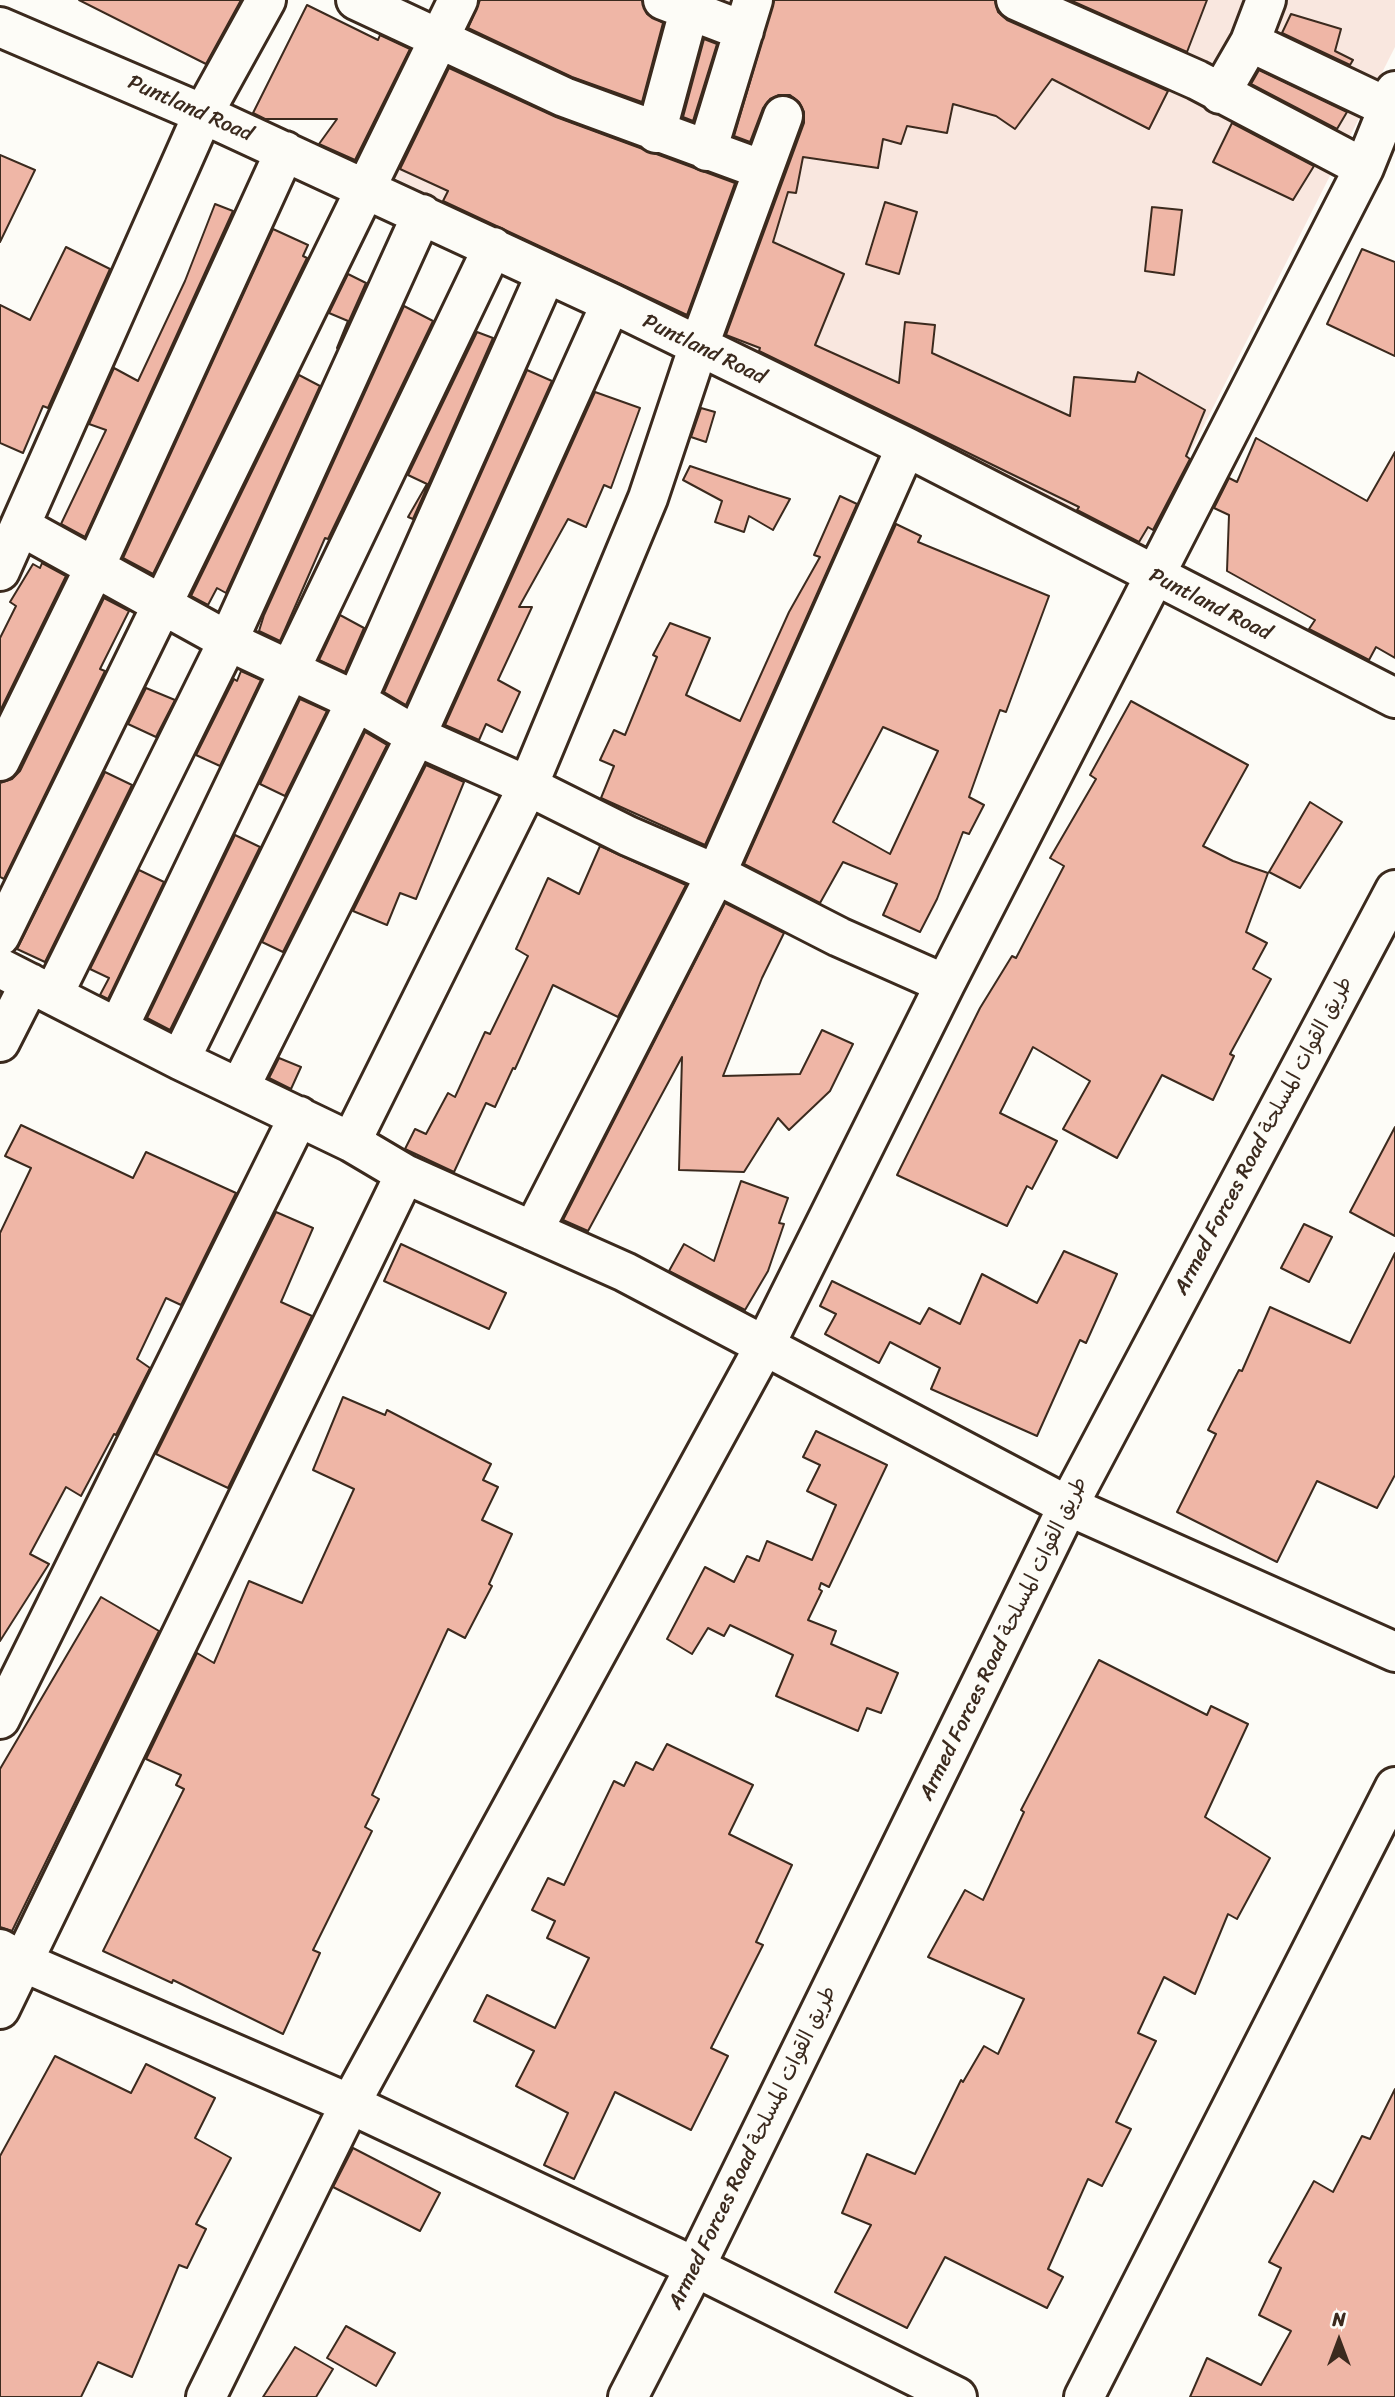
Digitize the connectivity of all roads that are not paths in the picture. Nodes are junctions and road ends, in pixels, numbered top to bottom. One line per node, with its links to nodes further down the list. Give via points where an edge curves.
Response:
1 (266, 0): 13 (street)
2 (458, 0): 9 (street)
3 (1016, 0): 11 (street)
4 (1266, 0): 10 (street)
5 (371, 4): 9 (street)
6 (681, 4): 7 (street); 15 (street)
7 (748, 16): 16 (street)
8 (0, 27): 13 (street, Puntland Road)
9 (439, 40): 15 (street); 20 (street)
10 (1250, 42): 11 (street); 12 (street)
11 (1220, 94): 18 (street)
12 (1391, 99): 18 (street)
13 (203, 114): 17 (street, Puntland Road); 27 (street)
14 (783, 116): 19 (street)
15 (656, 133): 16 (street)
16 (707, 150): 19 (street)
17 (285, 151): 20 (street, Puntland Road); 28 (street)
18 (1364, 168): 30 (street)
19 (763, 170): 25 (street)
20 (365, 188): 21 (street, Puntland Road); 31 (street)
21 (422, 214): 22 (street, Puntland Road); 32 (street)
22 (493, 247): 23 (street, Puntland Road); 33 (street)
23 (546, 274): 24 (street, Puntland Road); 35 (street)
24 (611, 303): 25 (street, Puntland Road); 36 (street)
25 (698, 348): 26 (street, Puntland Road); 38 (street, via 648,498)
26 (906, 447): 30 (street, Puntland Road); 39 (street)
27 (22, 527): 28 (street); 29 (street)
28 (94, 569): 31 (street); 37 (street)
29 (0, 571)
30 (1154, 576): 34 (street, Puntland Road); 43 (street)
31 (162, 605): 32 (street); 41 (street)
32 (228, 641): 33 (street); 42 (street)
33 (292, 670): 35 (street); 44 (street)
34 (1395, 698)
35 (356, 701): 36 (street); 46 (street)
36 (416, 736): 38 (street); 47 (street)
37 (0, 761)
38 (528, 786): 39 (street); 49 (street)
39 (716, 874): 43 (street, via 839,937); 51 (street)
40 (1395, 890): 53 (street, Armed Forces Road طريق القوات المسلحة)
41 (0, 936)
42 (27, 982): 44 (street); 45 (street)
43 (946, 984): 52 (street)
44 (118, 1028): 46 (street)
45 (0, 1042)
46 (180, 1060): 47 (street)
47 (240, 1087): 48 (street)
48 (299, 1116): 49 (street); 55 (street)
49 (351, 1142): 50 (street)
50 (405, 1174): 51 (street); 57 (street)
51 (533, 1231): 52 (street, via 625,1272)
52 (765, 1345): 53 (street); 59 (street)
53 (1068, 1506): 54 (street); 60 (street, Armed Forces Road طريق القوات المسلحة)
54 (1395, 1652)
55 (0, 1719)
56 (1395, 1787): 64 (street)
57 (12, 1955): 58 (street); 59 (street)
58 (0, 2008)
59 (351, 2104): 60 (street); 61 (street)
60 (695, 2267): 62 (street, Armed Forces Road طريق القوات المسلحة); 63 (street)
61 (206, 2397)
62 (628, 2397)
63 (957, 2397)
64 (1084, 2397)

